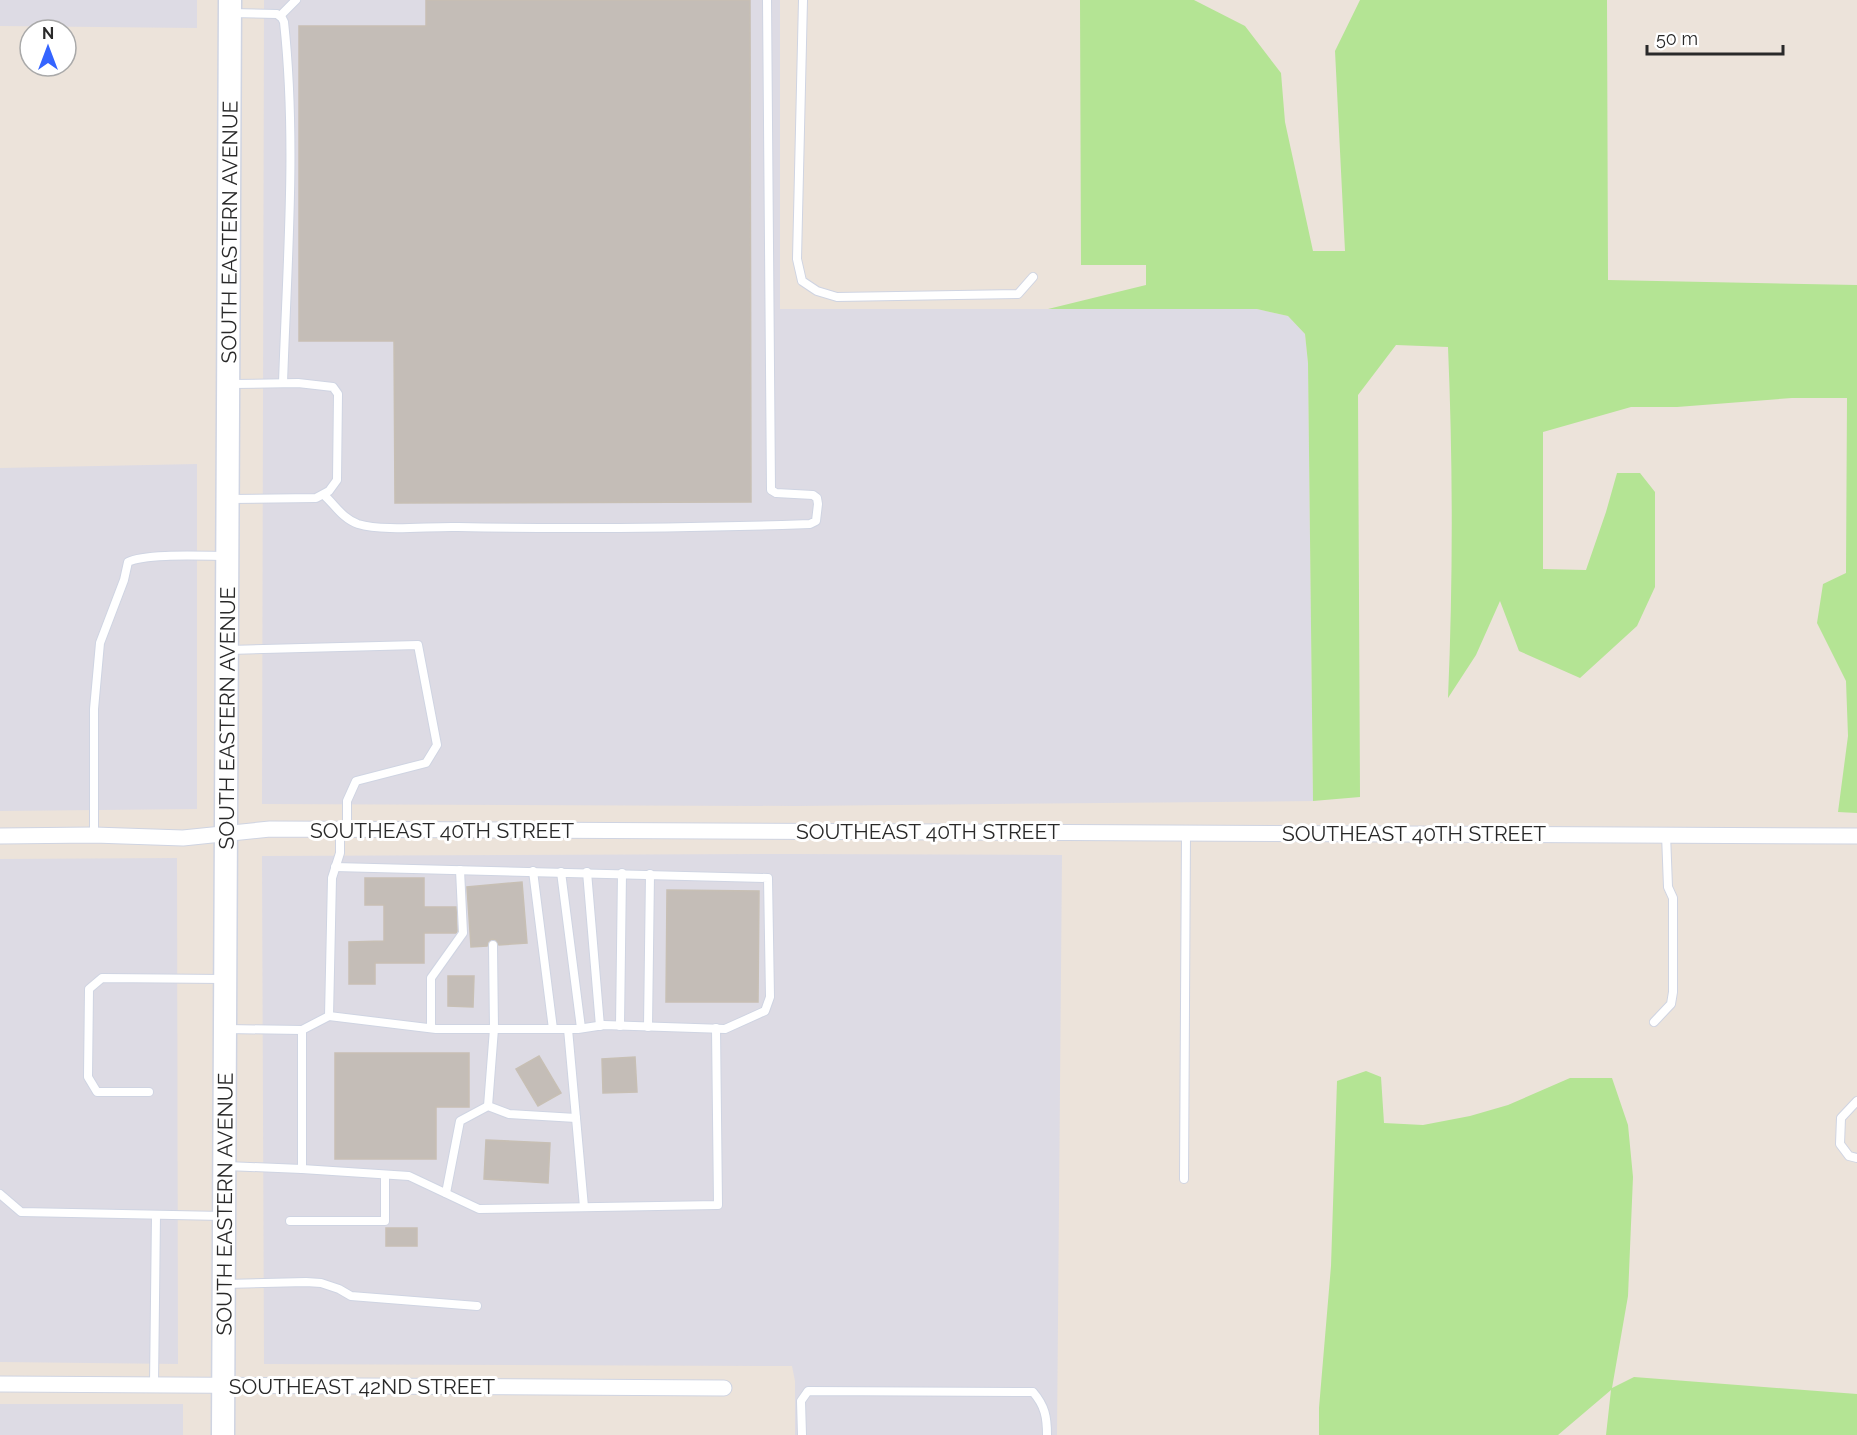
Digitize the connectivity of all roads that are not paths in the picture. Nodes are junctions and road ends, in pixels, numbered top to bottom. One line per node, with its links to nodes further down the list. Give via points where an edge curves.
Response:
1 (296, 0): 5 (lane)
2 (766, 0): 9 (lane, via 771,490 813,495 818,504 816,521 574,529 388,527 347,519)
3 (803, 0): 6 (lane, via 797,259 802,281 817,291 848,297 1018,294)
4 (230, 6): 5 (lane); 8 (main road, SOUTH EASTERN AVENUE)
5 (280, 16): 7 (lane, via 284,22 289,80)
6 (1033, 277)
7 (284, 383): 8 (lane); 9 (lane, via 333,387 338,394 337,480)
8 (228, 385): 10 (main road, SOUTH EASTERN AVENUE)
9 (324, 495): 10 (lane)
10 (228, 499): 11 (main road, SOUTH EASTERN AVENUE)
11 (227, 556): 12 (main road, SOUTH EASTERN AVENUE); 17 (lane, via 172,556 128,562 100,643 94,709)
12 (227, 650): 13 (lane, via 418,645 436,745 426,764 356,781 347,801); 15 (main road, SOUTH EASTERN AVENUE)
13 (344, 830): 14 (street, SOUTHEAST 40TH STREET); 15 (street, SOUTHEAST 40TH STREET); 20 (lane)
14 (1186, 832): 16 (street, SOUTHEAST 40TH STREET); 50 (lane)
15 (225, 833): 17 (street, SOUTHEAST 40TH STREET, via 183,838); 28 (main road, SOUTH EASTERN AVENUE)
16 (1666, 834): 19 (street, SOUTHEAST 40TH STREET); 30 (lane, via 1668,887 1673,898 1673,992 1671,1004)
17 (94, 835): 18 (street, SOUTHEAST 40TH STREET)
18 (0, 836)
19 (1857, 836)
20 (336, 867): 21 (lane); 29 (lane, via 332,878)
21 (460, 870): 22 (lane); 34 (lane, via 463,933 431,978)
22 (533, 871): 23 (lane); 39 (lane)
23 (561, 872): 24 (lane); 35 (lane)
24 (587, 872): 25 (lane); 31 (lane)
25 (622, 873): 26 (lane); 32 (lane)
26 (650, 874): 33 (lane); 36 (lane, via 768,878 770,997 765,1011 725,1029)
27 (493, 945): 38 (lane)
28 (226, 979): 37 (main road, SOUTH EASTERN AVENUE); 42 (lane, via 102,978 89,988 88,1077 97,1092)
29 (329, 1017): 34 (lane); 41 (lane)
30 (1654, 1022)
31 (600, 1026): 32 (lane); 35 (lane)
32 (621, 1026): 33 (lane)
33 (648, 1027): 36 (lane)
34 (431, 1028): 38 (lane)
35 (581, 1028): 40 (lane)
36 (716, 1028): 53 (lane, via 718,1205)
37 (225, 1029): 41 (lane); 47 (main road, SOUTH EASTERN AVENUE)
38 (494, 1029): 39 (lane); 44 (lane)
39 (553, 1029): 40 (lane)
40 (568, 1029): 45 (lane)
41 (302, 1030): 48 (lane)
42 (149, 1092)
43 (1857, 1101): 46 (lane, via 1841,1118 1840,1144 1849,1156)
44 (488, 1106): 45 (lane, via 510,1114); 52 (lane, via 460,1121)
45 (576, 1118): 53 (lane)
46 (1857, 1158)
47 (225, 1166): 48 (lane); 55 (main road, SOUTH EASTERN AVENUE)
48 (302, 1169): 49 (lane)
49 (385, 1175): 52 (lane, via 409,1176); 56 (lane, via 385,1221)
50 (1184, 1179)
51 (0, 1194): 54 (lane, via 21,1212)
52 (446, 1194): 53 (lane, via 479,1209)
53 (584, 1207)
54 (156, 1215): 55 (lane); 60 (lane)
55 (224, 1216): 57 (main road, SOUTH EASTERN AVENUE)
56 (290, 1221)
57 (224, 1284): 58 (lane, via 321,1283 351,1296); 61 (main road, SOUTH EASTERN AVENUE)
58 (477, 1306)
59 (0, 1384): 60 (street, SOUTHEAST 42ND STREET)
60 (154, 1385): 61 (street, SOUTHEAST 42ND STREET)
61 (223, 1385): 62 (street, SOUTHEAST 42ND STREET); 63 (main road, SOUTH EASTERN AVENUE)
62 (724, 1388)
63 (223, 1435)
64 (802, 1435): 65 (lane, via 801,1401 808,1391 1033,1392 1047,1417)
65 (1047, 1435)

